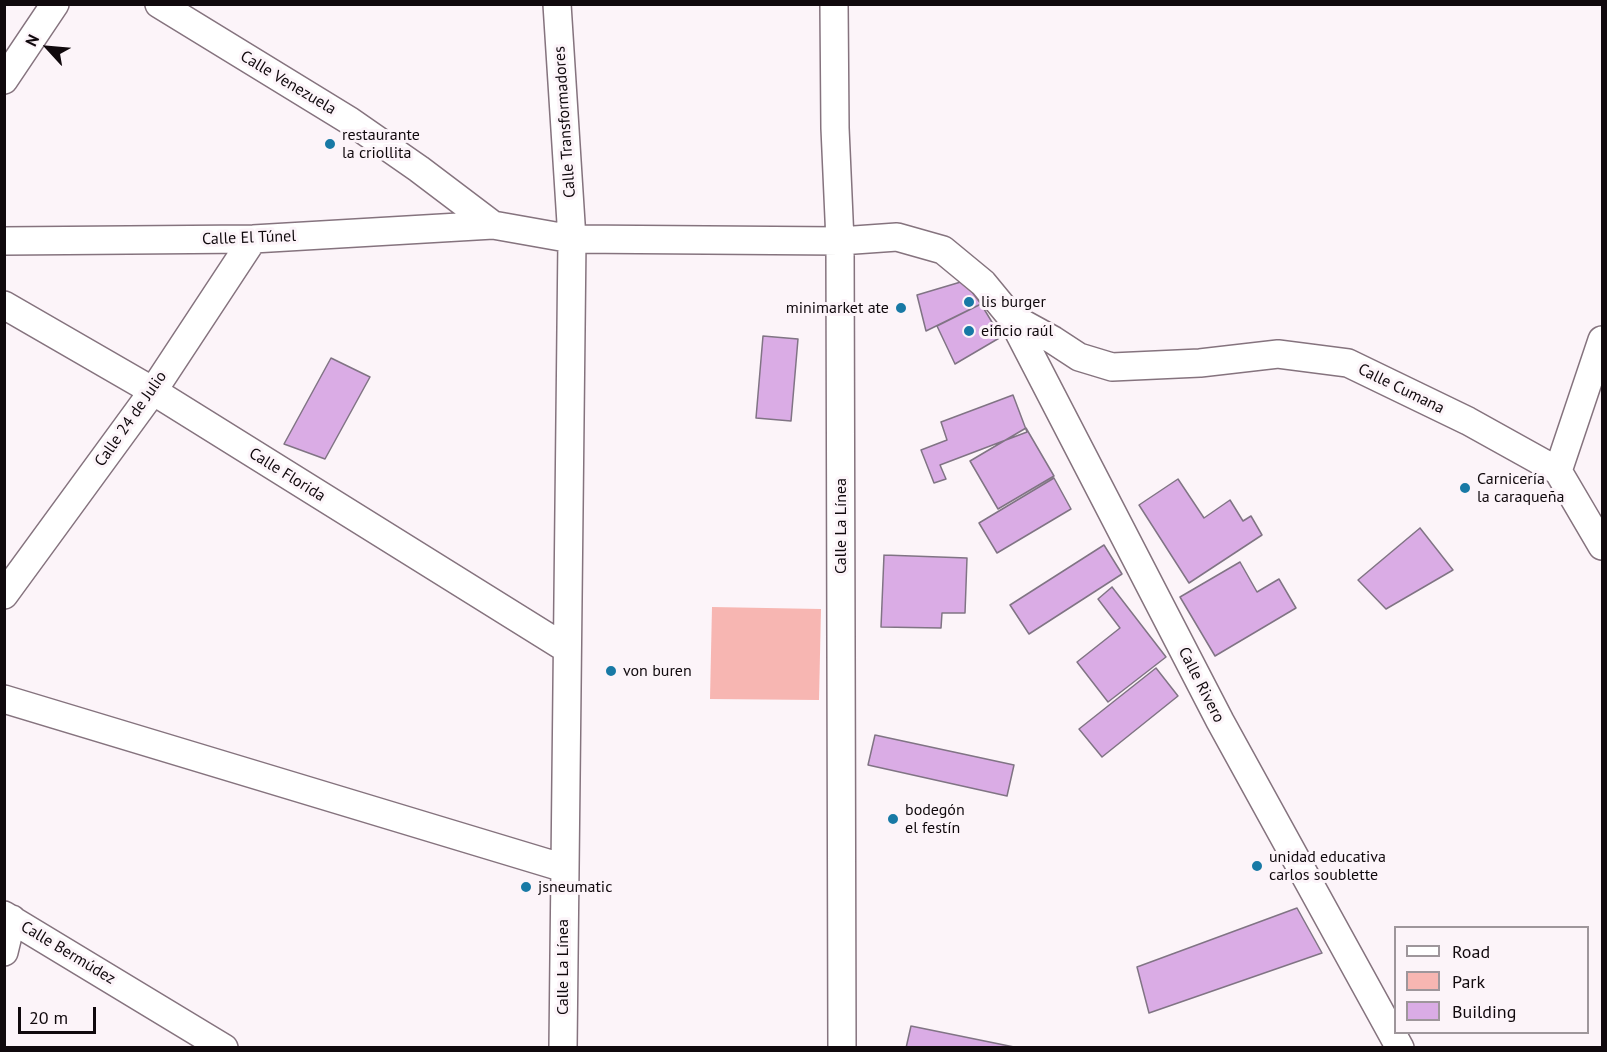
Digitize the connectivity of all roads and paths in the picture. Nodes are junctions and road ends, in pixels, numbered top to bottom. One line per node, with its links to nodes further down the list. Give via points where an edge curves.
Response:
1 (55, 4): 5 (street)
2 (159, 4): 6 (street, Calle Venezuela, via 350,121)
3 (557, 4): 8 (street, Calle Transformadores)
4 (834, 4): 10 (street, Calle La Línea)
5 (4, 80)
6 (493, 225): 7 (street, Calle El Túnel); 8 (street, Calle Venezuela)
7 (253, 239): 9 (street, Calle El Túnel); 14 (street, Calle 24 de Julio)
8 (572, 239): 10 (street, Calle Venezuela); 18 (street, Calle La Línea)
9 (4, 241)
10 (840, 241): 12 (street, Calle Venezuela, via 897,237 943,250 983,283); 25 (street, Calle La Línea)
11 (4, 305): 14 (street, Calle Florida)
12 (1011, 317): 15 (street, Calle Cumana, via 1079,357 1112,367 1278,354 1348,363 1468,421); 26 (street, Calle Rivero, via 1220,721)
13 (1602, 340): 15 (street)
14 (153, 391): 17 (street, Calle 24 de Julio); 18 (street, Calle Florida)
15 (1558, 471): 16 (street)
16 (1602, 546)
17 (4, 595)
18 (567, 649): 20 (street, Calle La Línea)
19 (4, 699): 20 (street)
20 (564, 868): 24 (street, Calle La Línea)
21 (8, 917): 22 (street); 23 (street, Calle Bermúdez)
22 (4, 952)
23 (224, 1047)
24 (563, 1047)
25 (842, 1047)
26 (1400, 1047)

